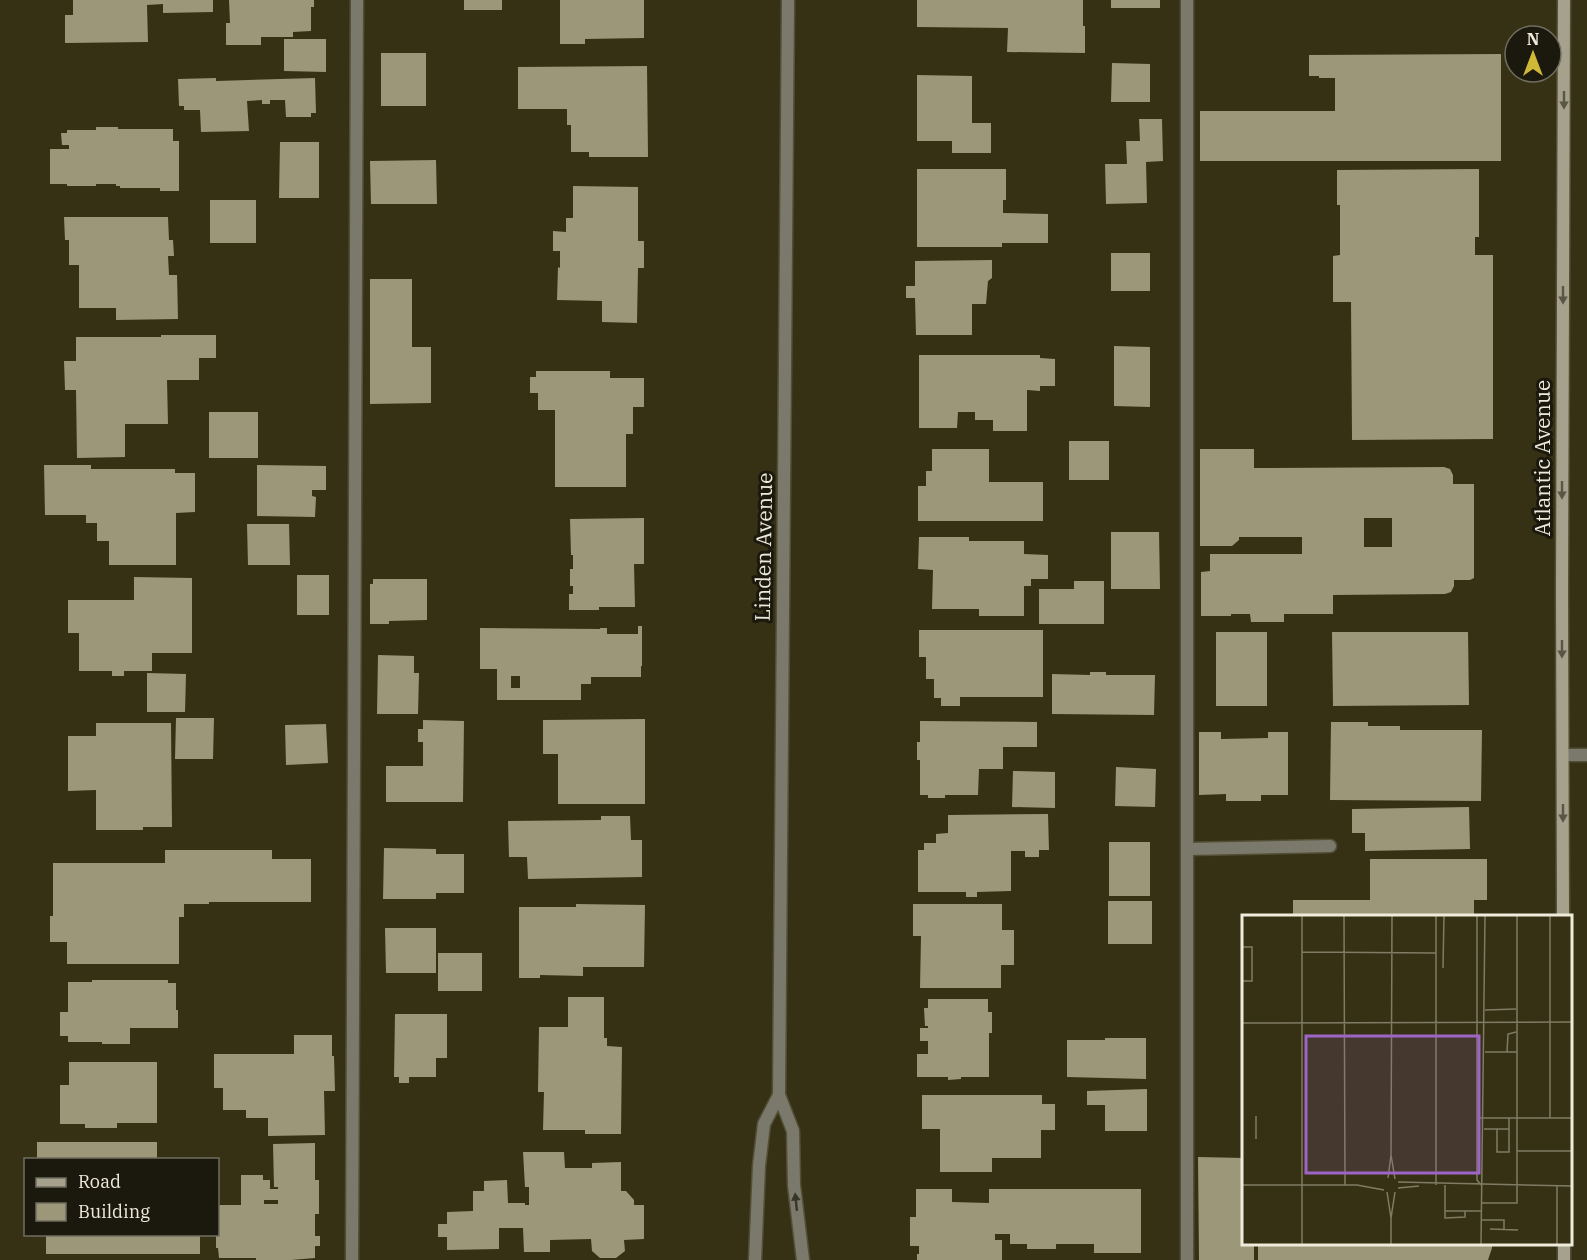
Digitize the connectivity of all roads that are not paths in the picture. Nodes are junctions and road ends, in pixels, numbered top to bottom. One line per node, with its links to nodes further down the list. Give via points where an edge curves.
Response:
1 (357, 0): 11 (street)
2 (788, 0): 10 (street, Linden Avenue)
3 (1187, 0): 8 (street)
4 (1564, 0): 5 (main road, Atlantic Avenue, one-way to 5)
5 (1563, 755): 6 (street); 9 (main road, Atlantic Avenue, one-way to 9)
6 (1587, 755)
7 (1330, 846): 8 (street)
8 (1188, 849): 14 (street)
9 (1563, 915)
10 (779, 1095): 12 (street, via 764,1124); 13 (street, one-way to 10, via 794,1185 793,1131)
11 (352, 1260)
12 (755, 1260)
13 (803, 1260)
14 (1187, 1260)

